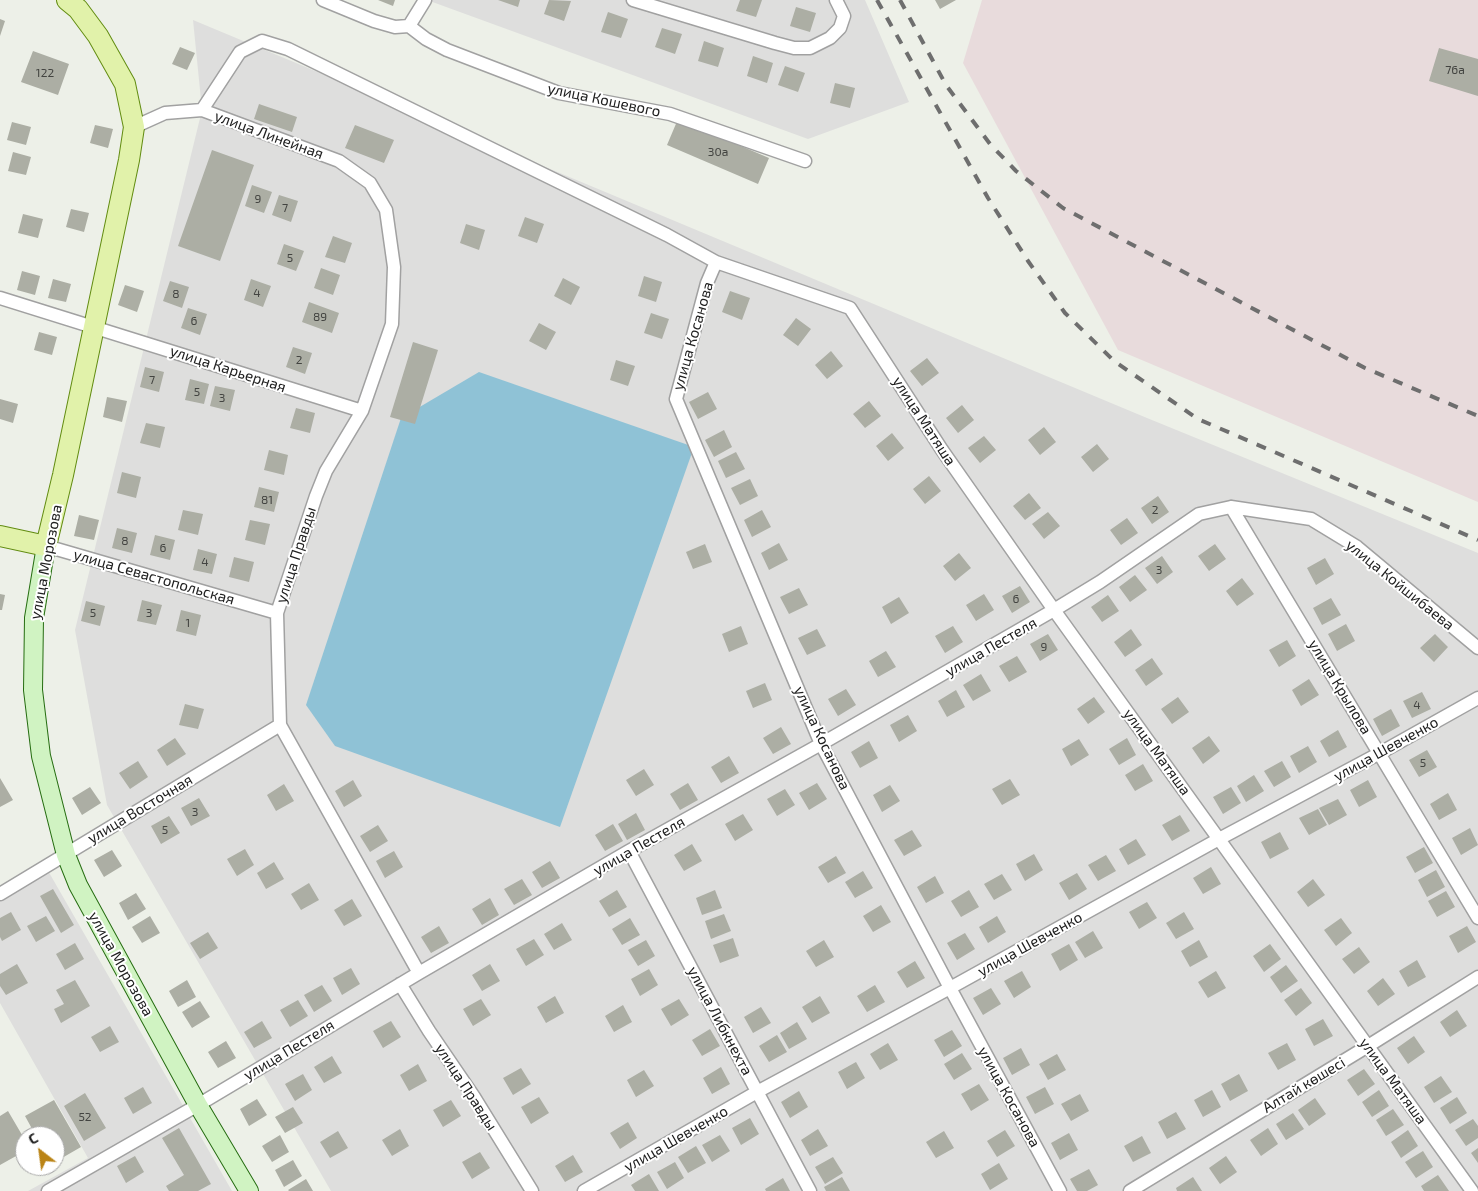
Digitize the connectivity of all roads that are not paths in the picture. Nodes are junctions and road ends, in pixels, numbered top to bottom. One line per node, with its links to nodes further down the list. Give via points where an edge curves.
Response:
1 (66, 0): 8 (main road, улица Морозова, via 78,9 98,36 125,84)
2 (323, 0): 6 (street, улица Кошевого, via 374,20)
3 (426, 0): 6 (street)
4 (633, 0): 5 (street, via 794,48 810,48 830,38 840,28 844,16)
5 (836, 0)
6 (409, 26): 9 (street, улица Кошевого, via 447,50 559,93 670,114)
7 (202, 110): 8 (street, улица Линейная, via 165,113); 10 (street, улица Линейная, via 339,161 370,183); 11 (street, via 240,52 262,41 288,49)
8 (134, 127): 13 (main road, улица Морозова)
9 (805, 161)
10 (386, 210): 14 (street, улица Правды, via 394,267 392,324)
11 (716, 262): 18 (street, улица Матяша, via 850,308 942,450); 23 (street, улица Косанова, via 707,283 676,399)
12 (0, 298): 13 (street, улица Карьерная)
13 (94, 326): 14 (street, улица Карьерная); 17 (main road, улица Морозова)
14 (362, 412): 19 (street, улица Правды, via 326,472)
15 (1231, 508): 18 (street, улица Пестеля, via 1199,514); 20 (street, улица Койшибаева, via 1311,520 1357,547); 24 (street, улица Крылова)
16 (0, 536): 17 (main road, улица Севастопольская)
17 (46, 546): 19 (street, улица Севастопольская); 27 (main road, улица Морозова, via 34,618 33,690 41,756)
18 (1054, 610): 23 (street, улица Пестеля); 25 (street, улица Матяша)
19 (277, 613): 22 (street, улица Правды)
20 (1478, 648)
21 (1478, 698): 24 (street, улица Шевченко)
22 (280, 725): 27 (street, улица Восточная); 30 (street, улица Правды)
23 (821, 744): 26 (street, улица Пестеля); 33 (street, улица Косанова)
24 (1380, 753): 25 (street, улица Шевченко); 29 (street, улица Крылова)
25 (1219, 839): 33 (street, улица Шевченко); 34 (street, улица Матяша)
26 (629, 851): 30 (street, улица Пестеля); 35 (street, улица Либкнехта)
27 (66, 855): 28 (street, улица Восточная); 36 (main road, улица Морозова, via 78,885)
28 (0, 894)
29 (1478, 918)
30 (419, 973): 32 (street, улица Пестеля)
31 (1478, 977): 34 (street, Алтай көшесі)
32 (400, 984): 36 (street, улица Пестеля); 39 (street, улица Правды)
33 (950, 988): 35 (street, улица Шевченко); 42 (street, улица Косанова)
34 (1368, 1046): 43 (street, Алтай көшесі); 44 (street, улица Матяша)
35 (757, 1092): 40 (street, улица Шевченко); 41 (street, улица Либкнехта)
36 (198, 1105): 37 (street, улица Пестеля); 38 (main road, улица Морозова)
37 (48, 1191)
38 (249, 1191)
39 (532, 1191)
40 (584, 1191)
41 (810, 1191)
42 (1060, 1191)
43 (1130, 1191)
44 (1472, 1191)

